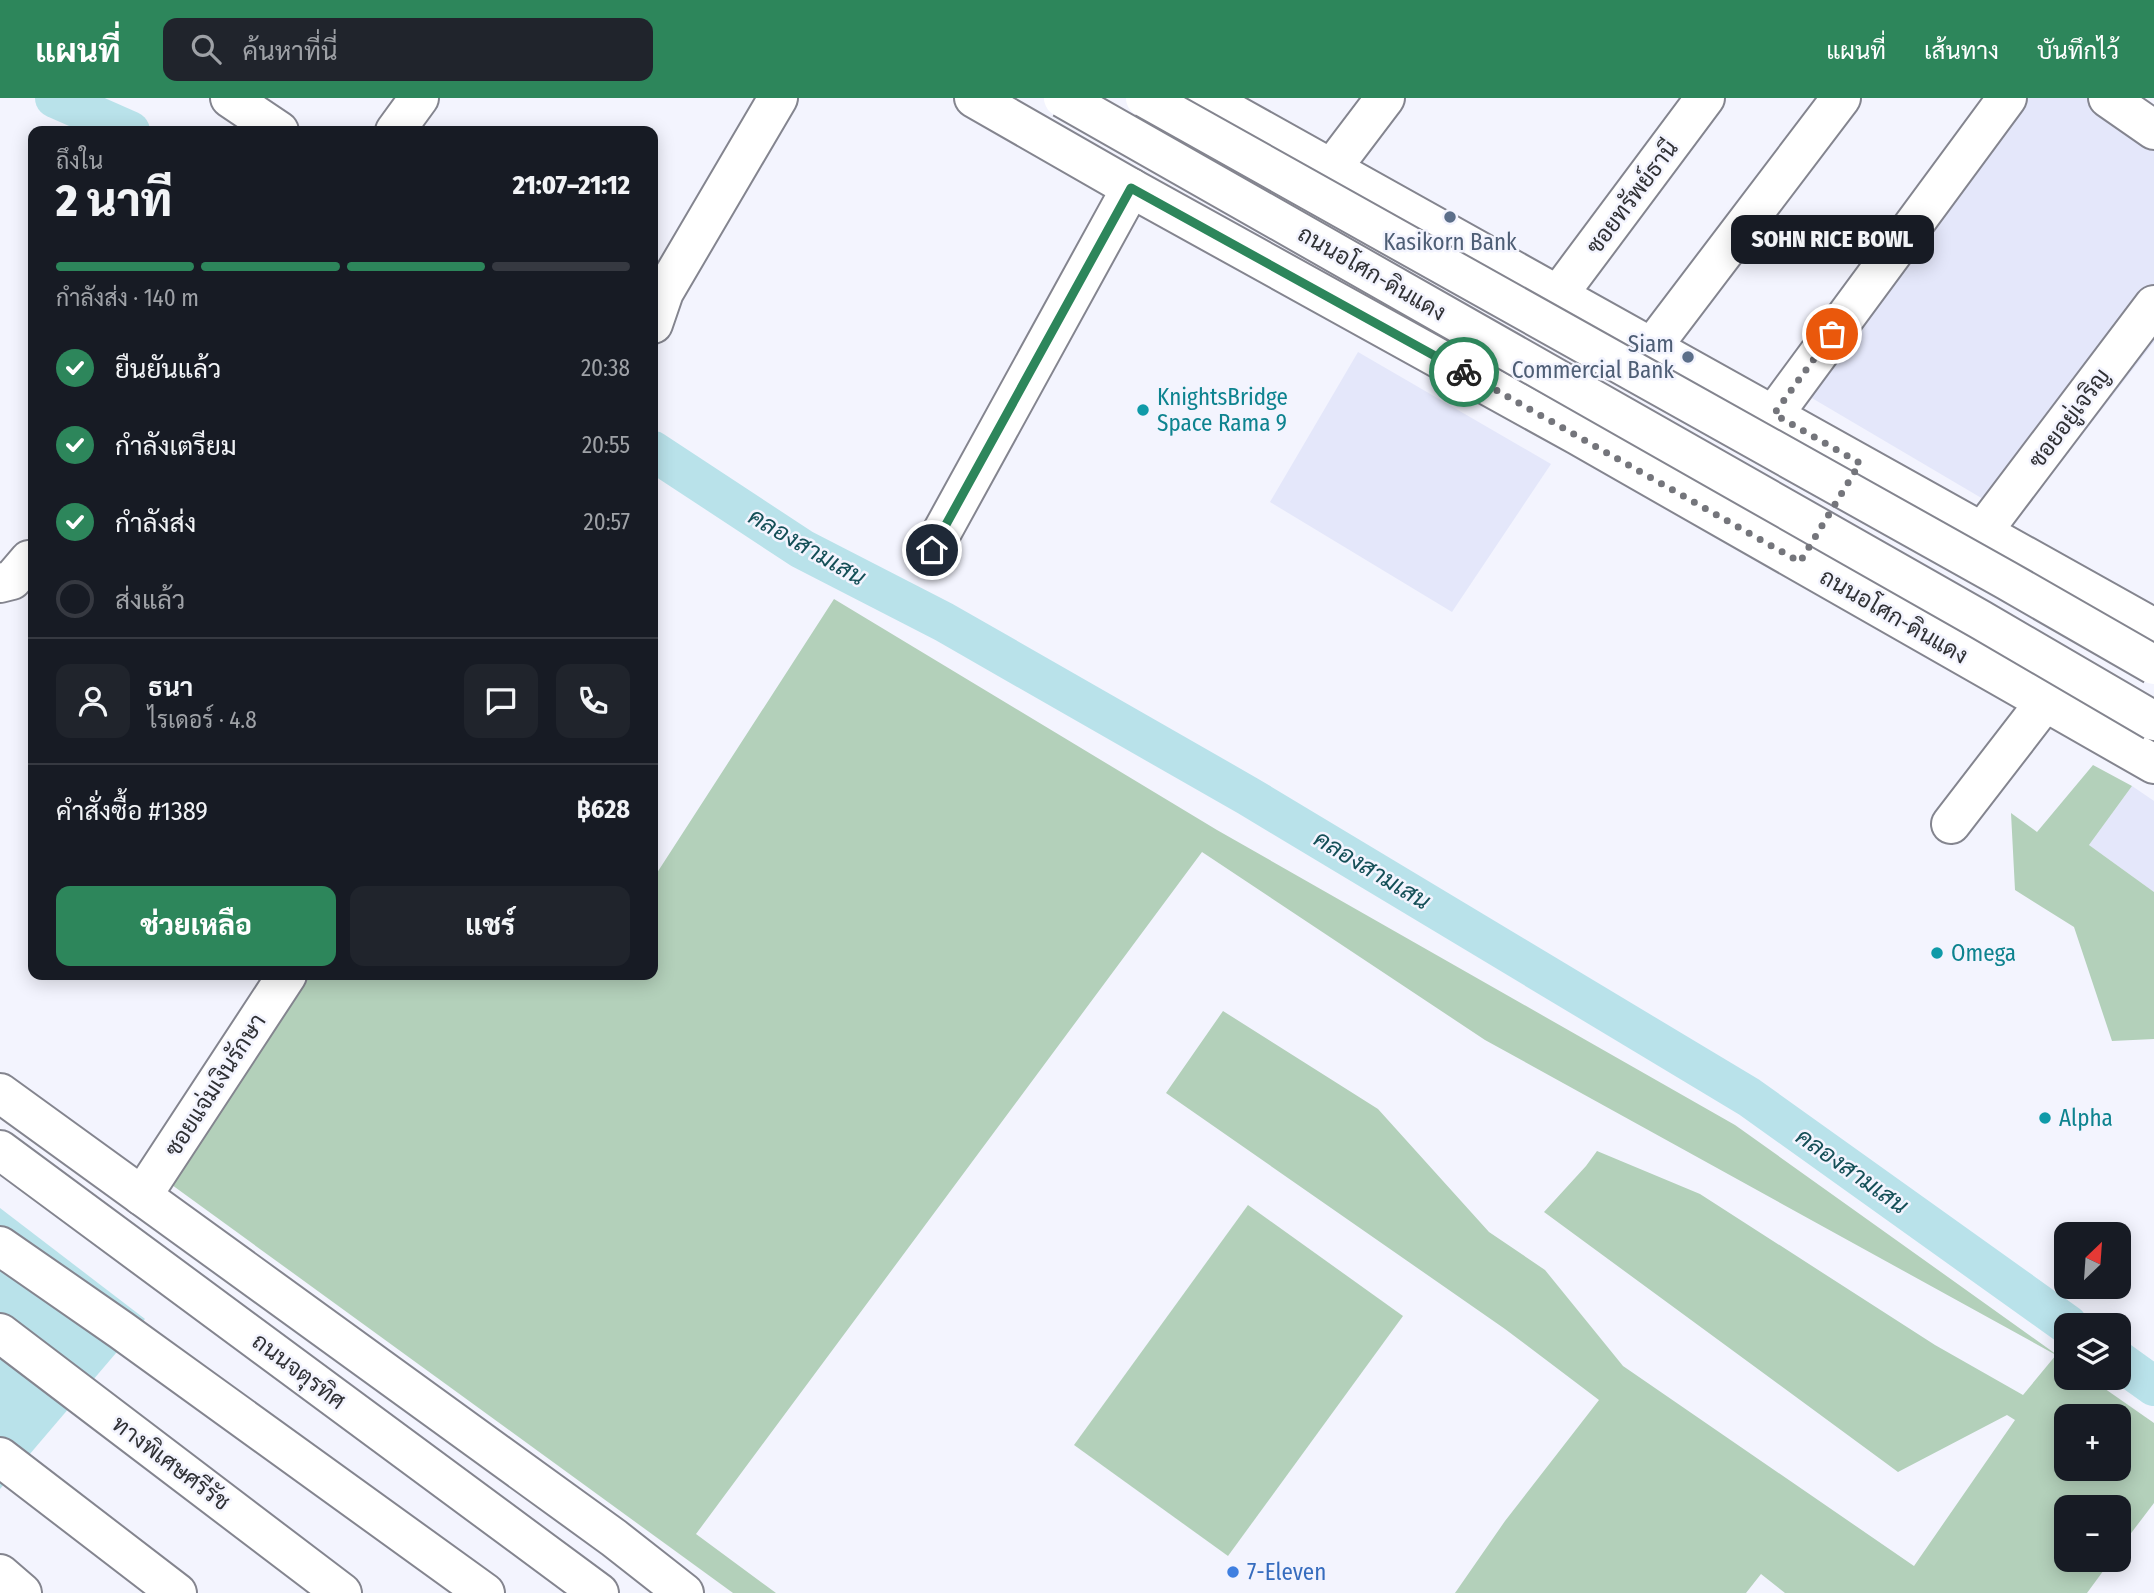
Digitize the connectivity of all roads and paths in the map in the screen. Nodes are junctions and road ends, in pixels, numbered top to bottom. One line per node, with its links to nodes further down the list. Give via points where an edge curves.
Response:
1 (230, 98): 13 (main road)
2 (419, 98): 14 (main road)
3 (778, 98): 20 (main road)
4 (974, 98): 17 (main road, ถนนอโศก-ดินแดง)
5 (1063, 98): 31 (main road, ถนนอโศก-ดินแดง, bridge)
6 (1146, 98): 29 (main road, ถนนอโศก-ดินแดง, bridge)
7 (1205, 98): 16 (main road)
8 (1385, 98): 16 (main road)
9 (1705, 98): 18 (main road, ซอยทรัพย์ธานี)
10 (1841, 98): 21 (main road)
11 (2007, 98): 22 (main road)
12 (2108, 98): 15 (main road)
13 (272, 126)
14 (399, 126)
15 (2154, 130)
16 (1332, 169): 18 (main road)
17 (1131, 188): 23 (main road, ถนนอโศก-ดินแดง); 26 (main road)
18 (1558, 295): 21 (main road)
19 (2154, 305): 25 (main road, ซอยอยู่เจริญ)
20 (658, 309)
21 (1644, 343): 22 (main road); 23 (main road)
22 (1774, 414): 24 (main road)
23 (1577, 435): 27 (main road, ถนนอโศก-ดินแดง)
24 (1860, 463): 25 (main road); 27 (main road)
25 (1983, 531): 28 (main road)
26 (932, 550)
27 (1800, 562): 30 (main road, ถนนอโศก-ดินแดง)
28 (2154, 628)
29 (2154, 664)
30 (2045, 702): 32 (main road, ถนนอโศก-ดินแดง); 33 (main road)
31 (2154, 721)
32 (2154, 764)
33 (1951, 824)
34 (284, 980): 37 (main road, ซอยแจ่มเงินรักษา)
35 (0, 1093): 37 (main road)
36 (0, 1150): 46 (main road, ถนนจตุรทิศ)
37 (142, 1196): 47 (main road)
38 (0, 1246): 45 (main road)
39 (0, 1334): 44 (main road, ทางพิเศษศรีรัช)
40 (0, 1457): 43 (main road)
41 (0, 1574): 42 (main road)
42 (22, 1593)
43 (177, 1593)
44 (342, 1593)
45 (485, 1593)
46 (599, 1593)
47 (684, 1593)

